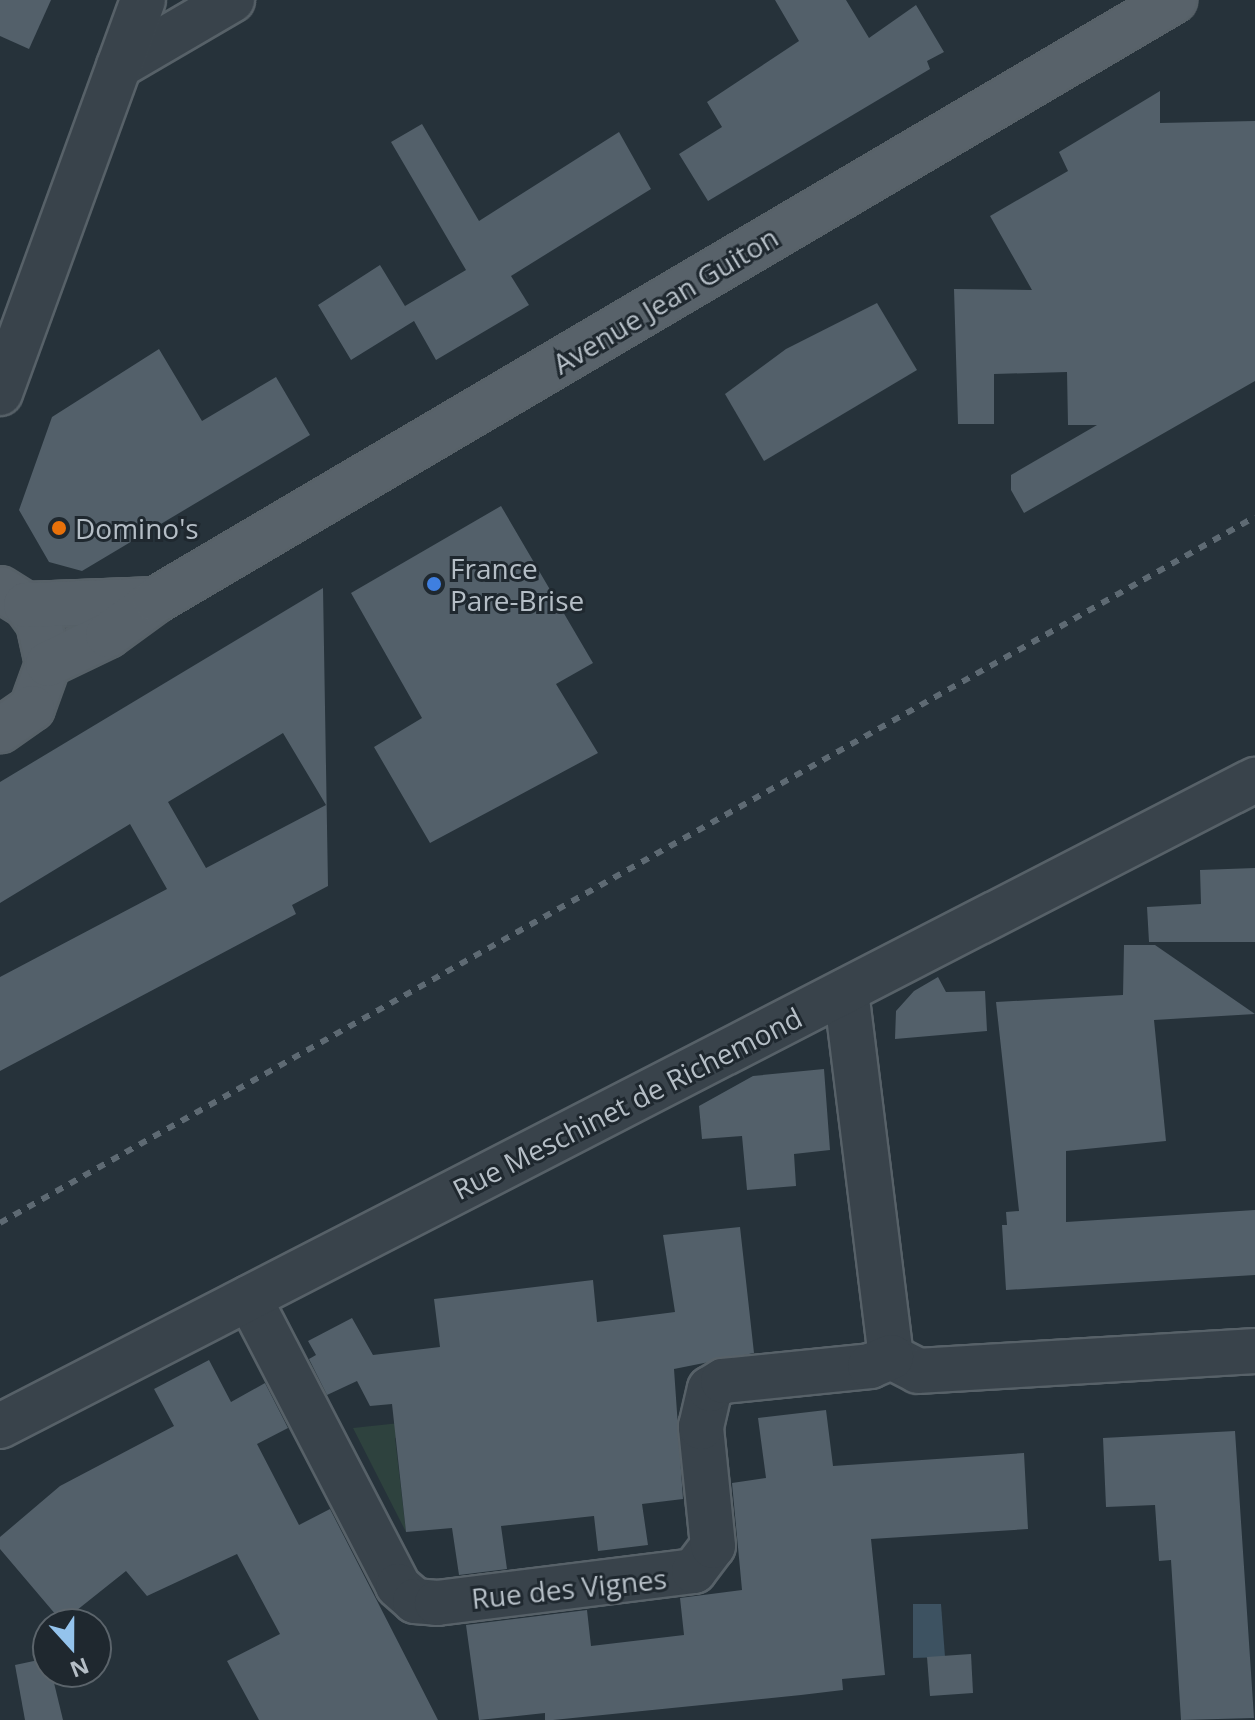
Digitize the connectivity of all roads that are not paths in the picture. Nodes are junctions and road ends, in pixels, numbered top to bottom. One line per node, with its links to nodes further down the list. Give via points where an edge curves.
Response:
1 (143, 0): 4 (street)
2 (232, 0): 4 (street)
3 (1174, 0): 7 (main road, Avenue Jean Guiton)
4 (119, 66): 5 (street)
5 (0, 393)
6 (9, 590): 7 (main road, Avenue Jean Guiton); 8 (main road, via 39,623)
7 (156, 600): 8 (main road, Avenue Jean Guiton, via 108,635)
8 (48, 664): 9 (main road, via 32,708)
9 (0, 730)
10 (1255, 780): 11 (street, Rue Meschinet de Richemond)
11 (846, 991): 12 (street, Rue Meschinet de Richemond); 14 (street)
12 (249, 1298): 14 (street, Rue des Vignes, via 398,1586 415,1601 678,1577 694,1571 713,1546 701,1427 710,1389 723,1381 870,1366); 15 (street, Rue Meschinet de Richemond)
13 (1255, 1351): 14 (street, via 918,1371)
14 (891, 1357)
15 (0, 1426)

